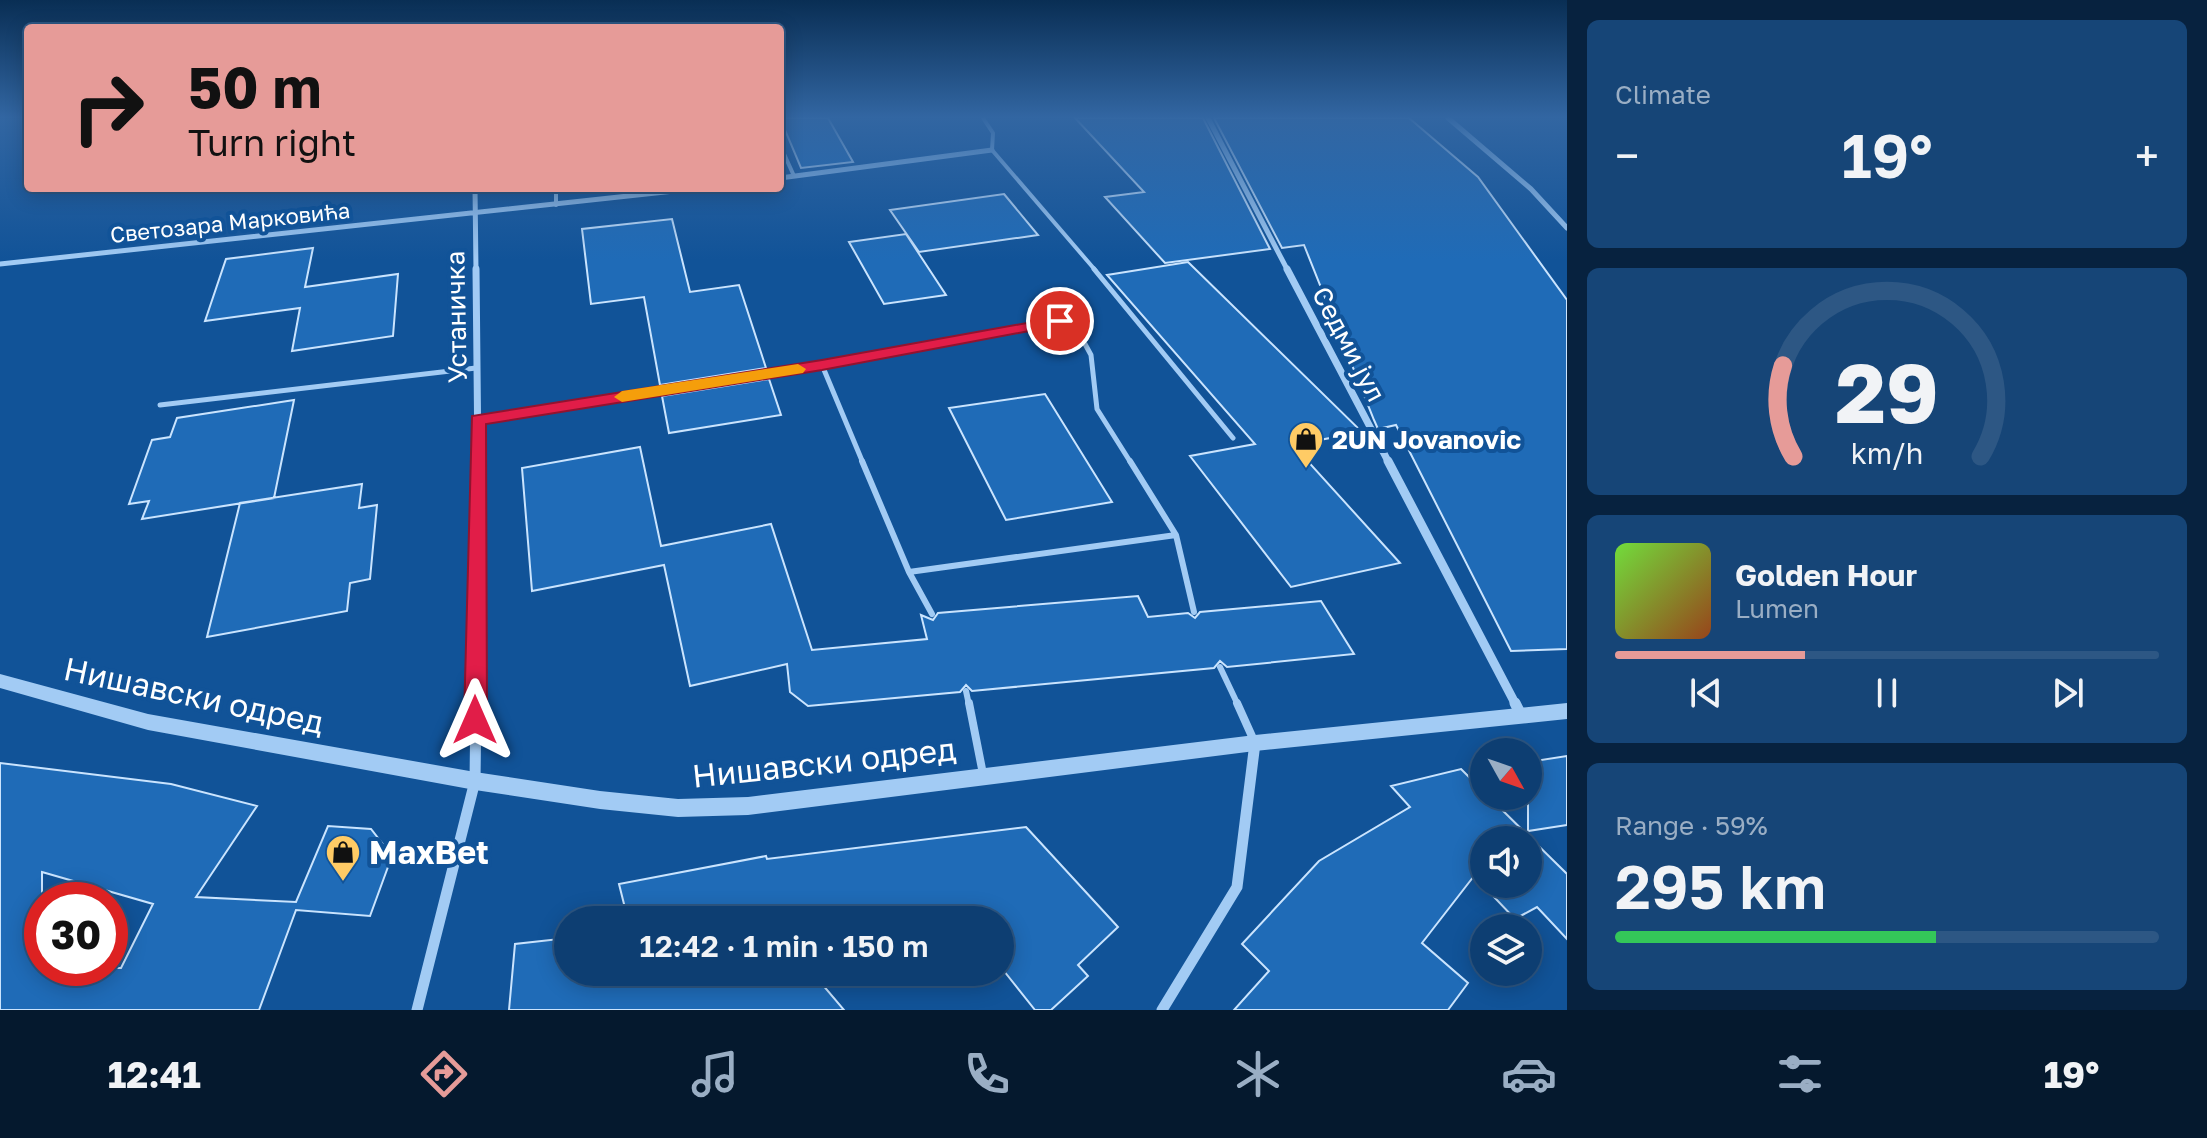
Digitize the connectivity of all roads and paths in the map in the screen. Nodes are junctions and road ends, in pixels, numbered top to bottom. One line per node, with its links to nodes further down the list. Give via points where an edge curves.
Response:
1 (789, 165): 6 (lane)
2 (877, 165): 6 (street)
3 (1006, 165): 19 (lane)
4 (1233, 165): 28 (street, Седми јул)
5 (1503, 165): 13 (street)
6 (794, 176): 7 (street)
7 (784, 177)
8 (475, 192): 12 (street, Устаничка)
9 (556, 192): 11 (lane)
10 (640, 192): 11 (street, Светозара Марковића)
11 (556, 205): 12 (street, Светозара Марковића)
12 (475, 213): 14 (street, Светозара Марковића); 16 (street, Устаничка)
13 (1567, 228)
14 (0, 264)
15 (822, 365): 18 (lane); 20 (lane, via 1060,321 1091,355 1097,409); 21 (lane)
16 (476, 368): 17 (lane); 18 (street, Устаничка)
17 (160, 405)
18 (478, 420): 31 (street, Устаничка)
19 (1233, 438)
20 (1176, 535): 21 (lane); 22 (lane)
21 (909, 572): 23 (lane)
22 (1194, 612)
23 (932, 614)
24 (1220, 667): 29 (lane)
25 (0, 681): 31 (street, Нишавски одред, via 148,722)
26 (966, 691): 30 (lane)
27 (1567, 711): 28 (street, Нишавски одред)
28 (1522, 716): 29 (street, Нишавски одред)
29 (1255, 743): 30 (street, Нишавски одред); 33 (street, via 1237,887)
30 (984, 775): 31 (street, Нишавски одред, via 748,806 678,808)
31 (475, 781): 32 (street, Устаничка)
32 (417, 1010)
33 (1162, 1010)

